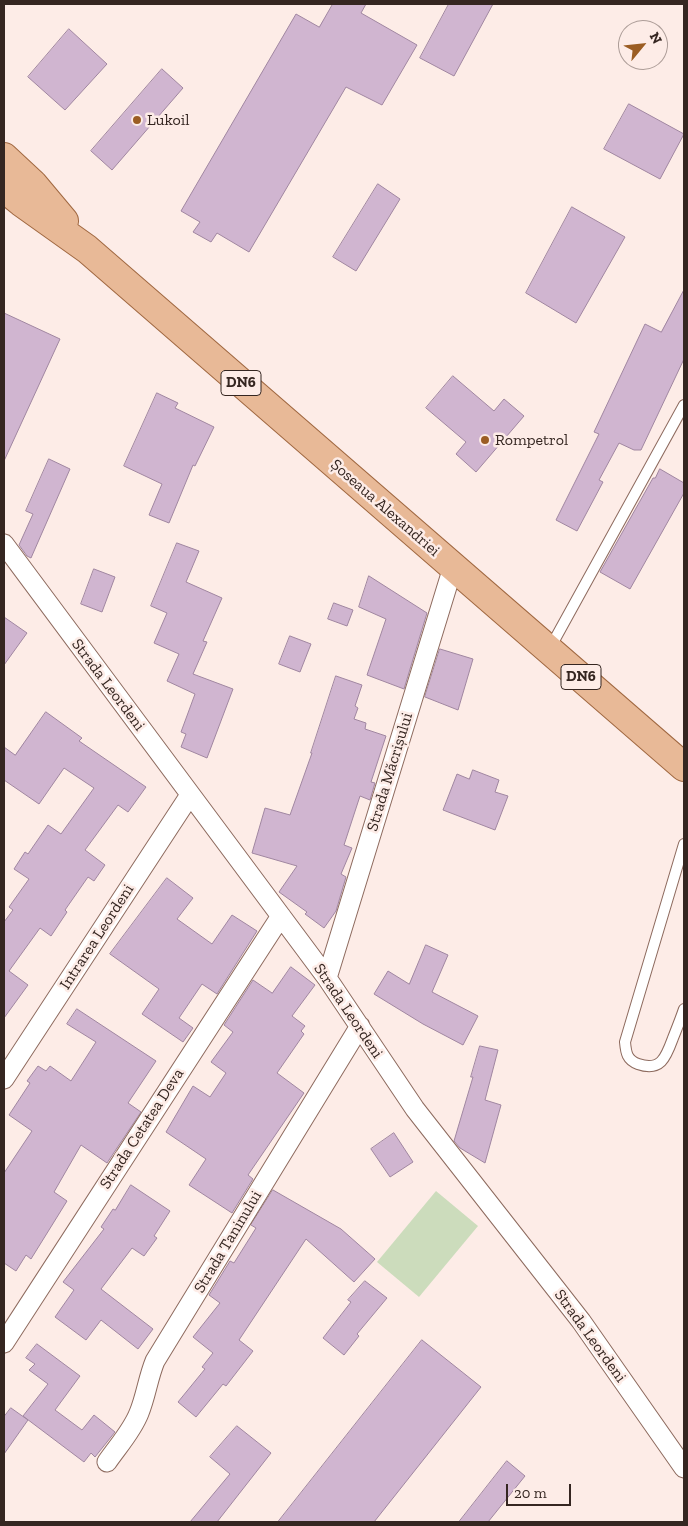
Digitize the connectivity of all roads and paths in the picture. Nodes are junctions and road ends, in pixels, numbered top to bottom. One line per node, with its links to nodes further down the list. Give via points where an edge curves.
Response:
1 (4, 157): 3 (main road, Șoseaua Alexandriei / DN6, via 34,184)
2 (4, 188): 3 (main road, Șoseaua Alexandriei / DN6)
3 (87, 249): 6 (main road, Șoseaua Alexandriei / DN6)
4 (684, 405): 7 (lane)
5 (6, 553): 9 (street, Strada Leordeni)
6 (453, 567): 7 (main road, Șoseaua Alexandriei / DN6); 12 (street, Strada Măcrișului)
7 (549, 649): 8 (main road, Șoseaua Alexandriei / DN6)
8 (684, 767)
9 (190, 796): 11 (street, Strada Leordeni); 15 (street, Intrarea Leordeni)
10 (684, 844): 13 (lane, via 626,1042 626,1054 632,1061 648,1067 666,1057)
11 (281, 916): 12 (street, Strada Leordeni); 16 (street, Strada Cetatea Deva)
12 (328, 978): 14 (street, Strada Leordeni)
13 (684, 1009)
14 (360, 1026): 17 (street, Strada Taninului, via 155,1361 139,1414); 18 (street, Strada Leordeni, via 415,1109 581,1321)
15 (4, 1079)
16 (4, 1342)
17 (107, 1462)
18 (684, 1468)

